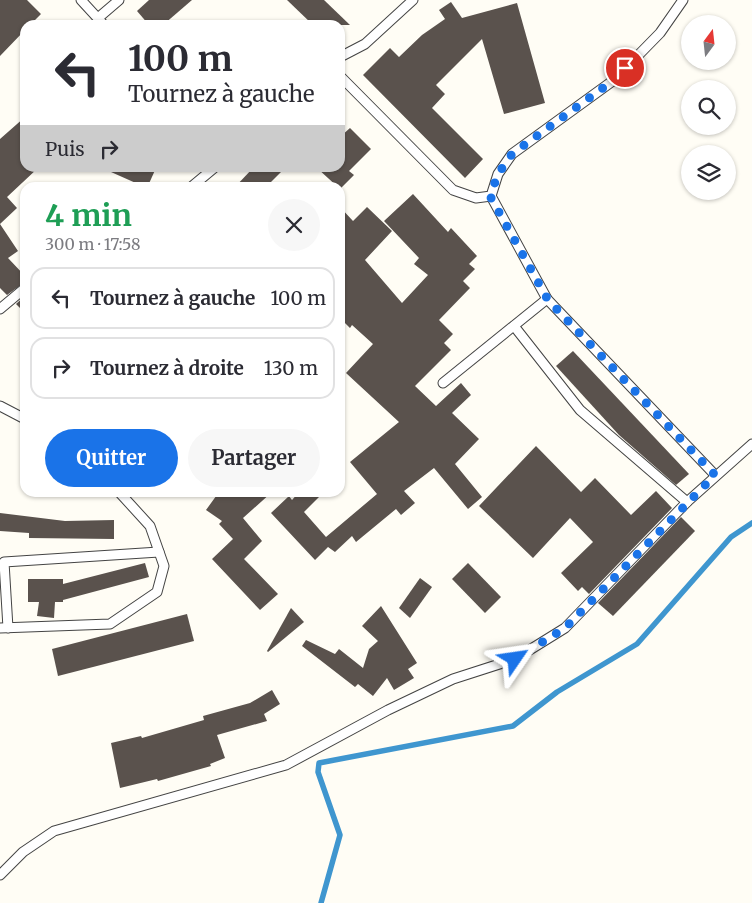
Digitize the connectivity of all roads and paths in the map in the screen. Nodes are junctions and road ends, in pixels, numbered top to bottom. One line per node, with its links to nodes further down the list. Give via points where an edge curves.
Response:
1 (81, 0): 5 (lane)
2 (119, 0): 6 (lane)
3 (413, 0): 7 (lane, via 364,44)
4 (683, 0): 11 (lane, via 660,33 614,80 512,154 498,174)
5 (100, 20)
6 (102, 20)
7 (345, 54)
8 (345, 81): 11 (lane, via 453,190 476,198)
9 (209, 172): 10 (lane)
10 (197, 182)
11 (490, 196): 13 (lane)
12 (20, 292): 14 (lane)
13 (548, 300): 15 (lane); 20 (lane)
14 (0, 309)
15 (514, 326): 16 (lane); 22 (lane, via 580,410)
16 (443, 383)
17 (0, 406): 18 (lane)
18 (20, 416)
19 (752, 444): 20 (lane)
20 (715, 475): 22 (lane)
21 (124, 497): 23 (lane, via 150,526)
22 (687, 502): 25 (lane, via 565,628 515,659 453,679 286,765 54,831 23,852)
23 (159, 552): 24 (lane, via 164,566 157,592 110,624); 24 (lane, via 4,562)
24 (4, 628)
25 (0, 874)

